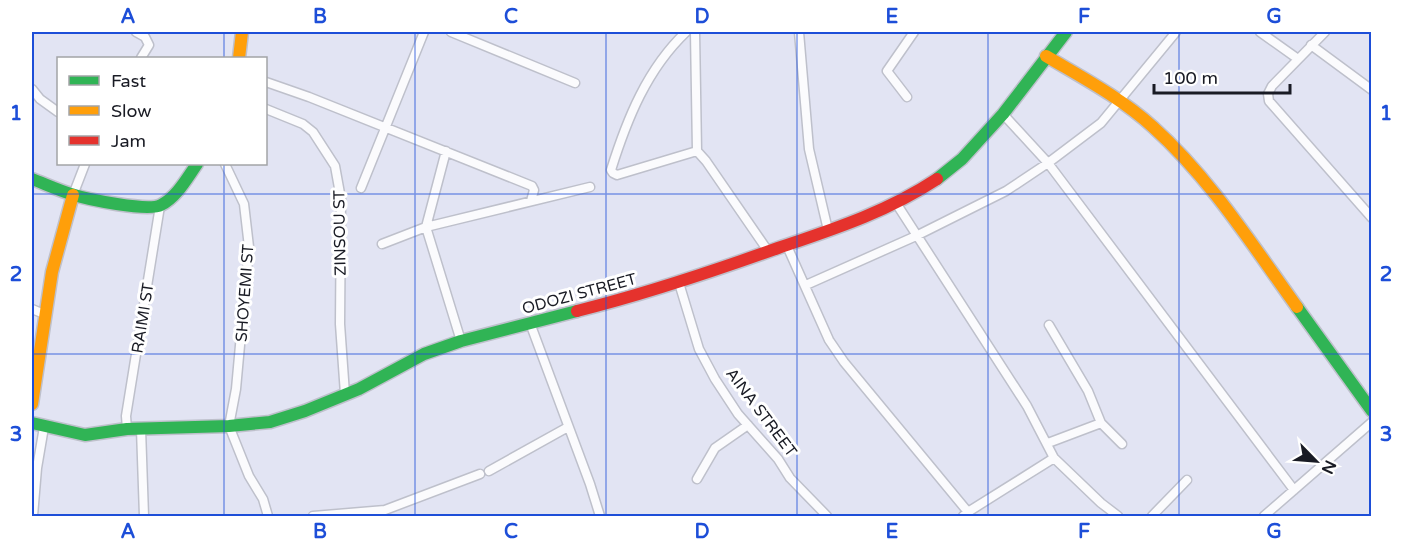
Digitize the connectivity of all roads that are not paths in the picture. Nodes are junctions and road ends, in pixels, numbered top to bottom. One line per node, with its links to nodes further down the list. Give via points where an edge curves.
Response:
1 (136, 32): 14 (street, via 149,45)
2 (242, 32): 15 (main road)
3 (423, 32): 27 (street)
4 (451, 32): 19 (street)
5 (686, 32): 29 (street, via 673,44 639,96 611,170 617,175)
6 (695, 32): 29 (street)
7 (799, 32): 43 (street, via 809,149)
8 (914, 32): 22 (street, via 887,71)
9 (1061, 32): 16 (main road, ODOZI STREET)
10 (1176, 32): 23 (street)
11 (1260, 32): 17 (street)
12 (1325, 32): 13 (street)
13 (1311, 45): 17 (street); 21 (street)
14 (142, 57)
15 (238, 57)
16 (1046, 57): 23 (main road); 26 (main road, ODOZI STREET)
17 (1298, 59): 41 (street, via 1272,86 1269,101)
18 (267, 82): 27 (street)
19 (575, 83)
20 (32, 89): 25 (street)
21 (1371, 90)
22 (907, 97)
23 (1119, 100): 30 (street, via 1101,123); 57 (main road, via 1153,127 1208,186)
24 (267, 109): 55 (street, ZINSOU ST, via 313,132 335,166 341,199 340,324)
25 (57, 111)
26 (1003, 114): 30 (street); 39 (main road, ODOZI STREET, via 945,174)
27 (384, 126): 28 (street); 36 (street)
28 (446, 151): 38 (street, via 532,186); 42 (street)
29 (697, 151): 47 (street)
30 (1048, 163): 44 (street, via 1006,191); 72 (street)
31 (86, 165): 37 (street)
32 (196, 165): 40 (main road)
33 (225, 165): 62 (street, SHOYEMI ST, via 244,204 249,247)
34 (32, 179): 37 (main road)
35 (590, 187): 38 (street)
36 (361, 188)
37 (73, 195): 40 (main road, via 140,208); 51 (main road, via 61,231)
38 (531, 201): 42 (street)
39 (896, 203): 43 (main road, ODOZI STREET); 44 (street)
40 (160, 206): 65 (street, RAIMI ST)
41 (1371, 218)
42 (426, 227): 45 (street); 54 (street)
43 (828, 230): 46 (main road, ODOZI STREET)
44 (916, 236): 49 (street); 67 (street)
45 (382, 243)
46 (787, 246): 47 (main road, ODOZI STREET); 49 (street)
47 (768, 251): 48 (main road, ODOZI STREET)
48 (679, 283): 52 (main road, ODOZI STREET); 61 (street, AINA STREET, via 699,349)
49 (806, 285): 74 (street, via 829,340 844,362)
50 (32, 309): 51 (street)
51 (44, 314): 56 (main road)
52 (530, 323): 54 (main road, ODOZI STREET); 64 (street)
53 (1049, 325): 60 (street, via 1088,392)
54 (461, 341): 55 (main road, ODOZI STREET, via 424,354)
55 (345, 394): 62 (main road, ODOZI STREET, via 270,422)
56 (32, 404)
57 (1371, 411)
58 (1371, 422): 72 (street)
59 (32, 423): 63 (main road, ODOZI STREET)
60 (1101, 423): 67 (street); 68 (street)
61 (748, 425): 70 (street, via 715,448); 75 (street, AINA STREET)
62 (229, 426): 66 (main road, ODOZI STREET); 78 (street)
63 (44, 427): 65 (main road, ODOZI STREET, via 85,435); 76 (street)
64 (568, 427): 73 (street, via 485,472); 80 (street)
65 (127, 429): 66 (main road, ODOZI STREET)
66 (141, 429): 77 (street)
67 (1048, 443): 69 (street)
68 (1122, 444)
69 (1054, 458): 74 (street); 81 (street)
70 (697, 479)
71 (1187, 480): 82 (street)
72 (1294, 490): 83 (street)
73 (385, 513): 79 (street)
74 (966, 514)
75 (824, 515)
76 (33, 516)
77 (144, 516)
78 (268, 516)
79 (314, 516)
80 (600, 516)
81 (1118, 516)
82 (1152, 516)
83 (1264, 516)

